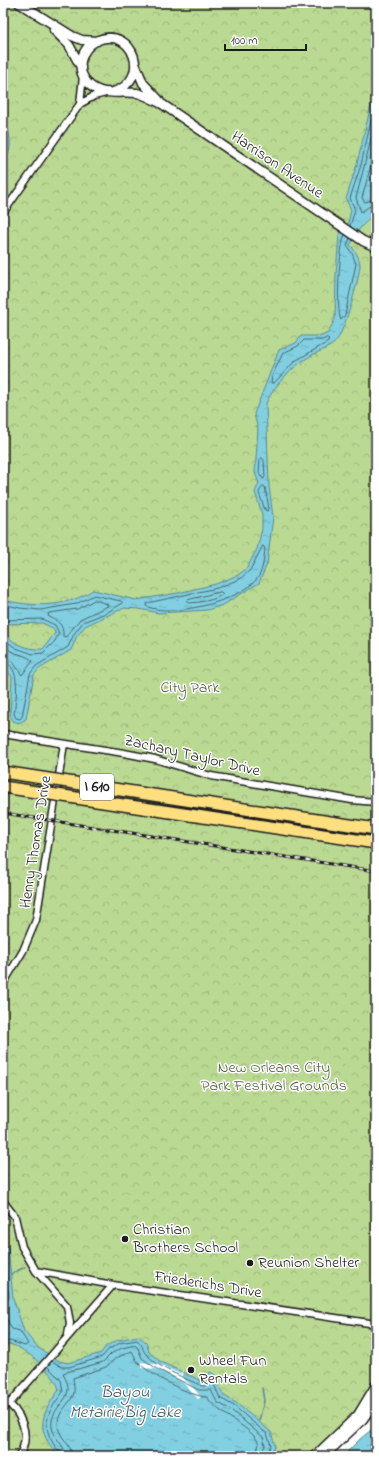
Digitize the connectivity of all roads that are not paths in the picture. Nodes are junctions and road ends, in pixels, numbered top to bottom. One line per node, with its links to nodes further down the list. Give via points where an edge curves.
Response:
1 (19, 3): 2 (street, Harrison Avenue)
2 (37, 15): 3 (street, Harrison Avenue, via 72,36 82,40); 5 (street, Harrison Avenue, via 63,39)
3 (97, 40): 4 (street, Harrison Avenue, via 111,38 124,43 132,53); 5 (street, via 83,54)
4 (136, 66): 7 (street, via 129,83); 9 (street, Harrison Avenue, via 143,83)
5 (81, 67): 6 (street, Harrison Avenue)
6 (83, 76): 7 (street, Harrison Avenue, via 92,87); 8 (street)
7 (110, 92): 8 (street, via 94,96); 9 (street, Harrison Avenue, via 137,93)
8 (80, 104): 10 (street)
9 (162, 104): 11 (street, Harrison Avenue, via 339,225)
10 (3, 213)
11 (376, 247)
12 (3, 734): 13 (street, Zachary Taylor Drive)
13 (64, 744): 16 (street, Zachary Taylor Drive, via 155,759 211,776); 19 (street, Henry Thomas Drive, via 36,920 23,951)
14 (3, 772): 17 (highway, I 610, bridge)
15 (3, 787): 18 (highway, I 610, bridge)
16 (376, 802)
17 (376, 829)
18 (376, 843)
19 (3, 984)
20 (3, 1201): 21 (street, via 15,1217 22,1247)
21 (36, 1271): 22 (street, Friederichs Drive); 24 (street, via 66,1306 70,1323)
22 (113, 1285): 23 (street, Friederichs Drive); 24 (street)
23 (376, 1324)
24 (68, 1334): 28 (street)
25 (376, 1385): 30 (street, via 358,1415)
26 (3, 1399): 28 (street)
27 (376, 1401): 31 (street, via 363,1419)
28 (10, 1403): 29 (street, via 19,1415 24,1430 23,1446)
29 (19, 1456)
30 (315, 1456)
31 (324, 1456)

